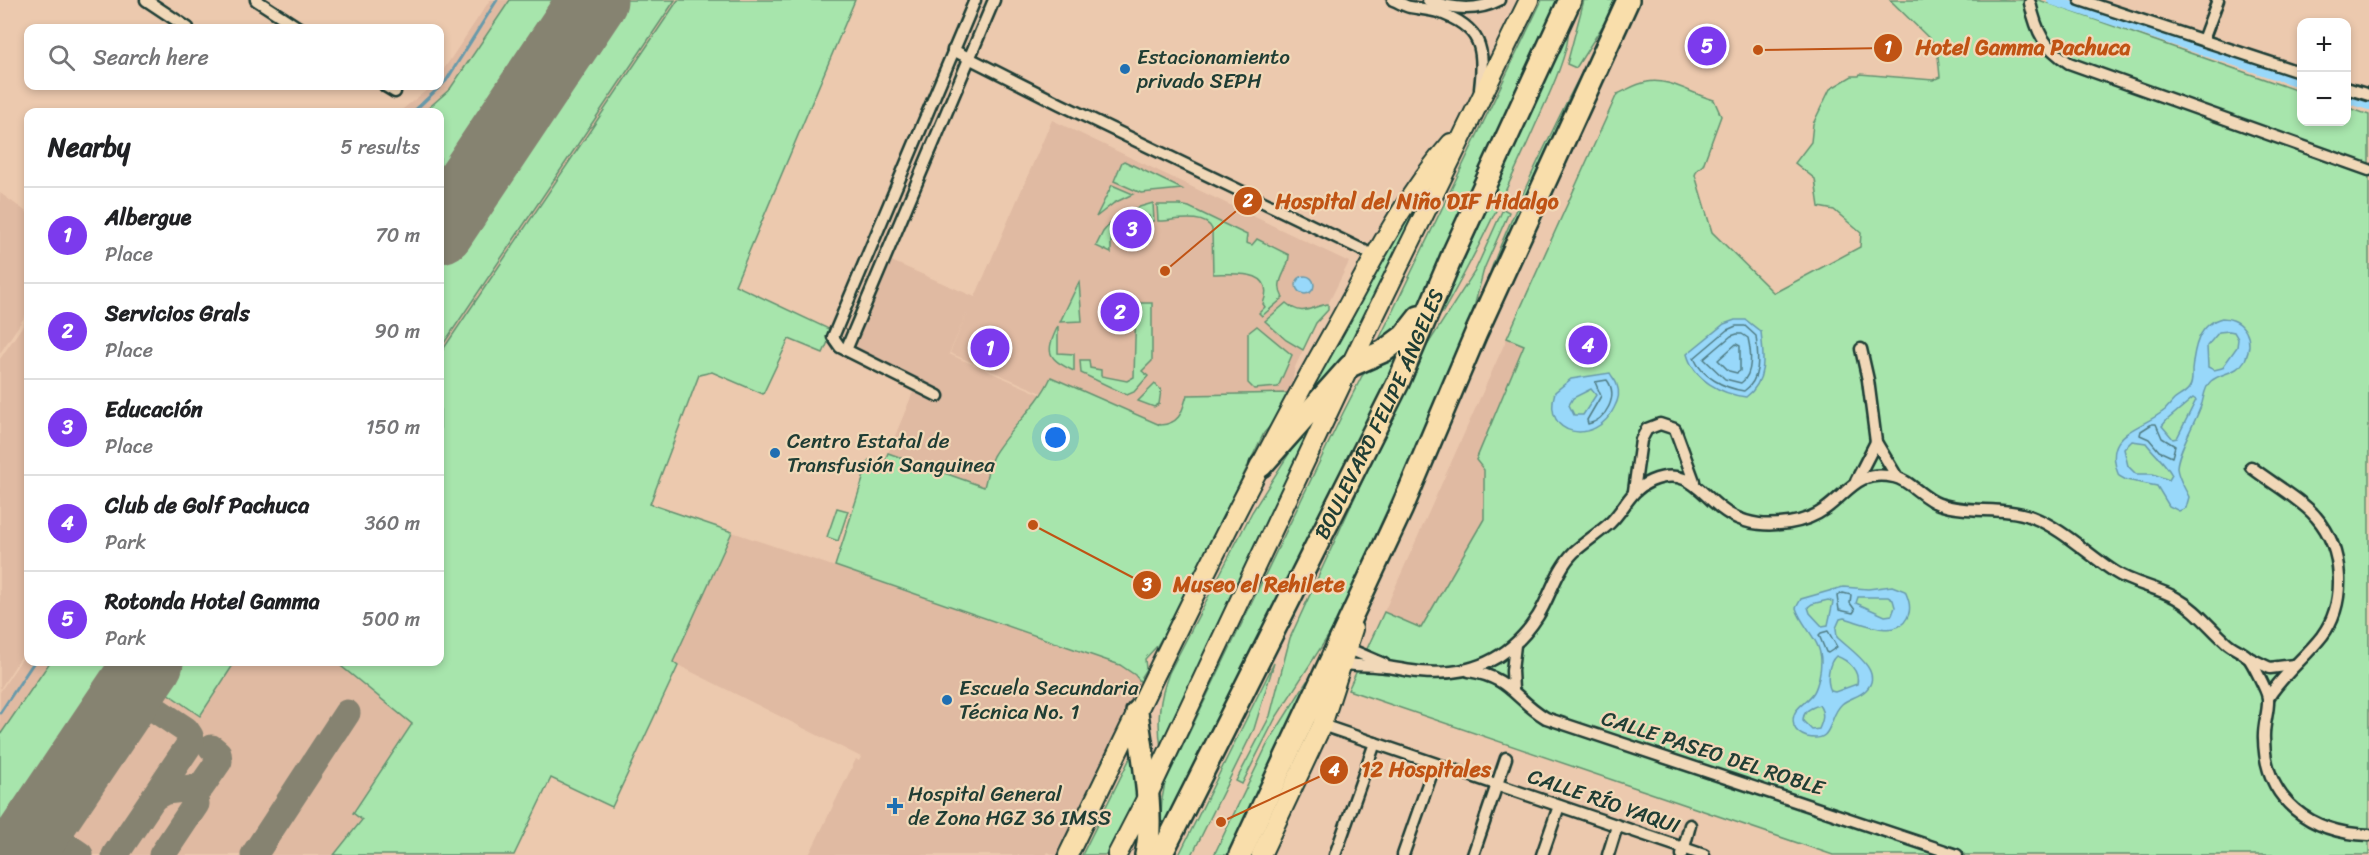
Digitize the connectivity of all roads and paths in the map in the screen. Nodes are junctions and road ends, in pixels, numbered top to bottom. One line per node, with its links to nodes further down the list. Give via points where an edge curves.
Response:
1 (146, 0): 15 (street)
2 (256, 0): 16 (street)
3 (975, 0): 18 (street)
4 (994, 0): 19 (street)
5 (1393, 0): 25 (street, via 1451,18 1478,40 1483,58)
6 (1428, 0): 7 (street, via 1464,9)
7 (1499, 0)
8 (1529, 0): 25 (main road)
9 (1570, 0): 29 (highway, BOULEVARD FELIPE ÁNGELES)
10 (1628, 0): 43 (highway, via 1476,333)
11 (2080, 0): 14 (street)
12 (2218, 0): 17 (street)
13 (2030, 3): 28 (street, via 2040,36 2069,63)
14 (2110, 5): 17 (street)
15 (182, 24)
16 (293, 24)
17 (2204, 40): 20 (street)
18 (953, 50): 19 (street); 26 (street)
19 (968, 58): 27 (street); 30 (street)
20 (2298, 72)
21 (392, 90): 23 (street)
22 (2351, 90): 24 (street)
23 (395, 92)
24 (2369, 95)
25 (1474, 113): 30 (main road, via 1440,155); 33 (main road)
26 (910, 154): 27 (street); 32 (street, via 833,337)
27 (925, 162): 32 (street)
28 (2369, 170)
29 (1453, 254): 33 (highway, via 1442,268 1418,319 1404,336 1384,351); 64 (highway, BOULEVARD FELIPE ÁNGELES, via 1398,383)
30 (1376, 256): 36 (main road)
31 (1861, 349): 35 (street)
32 (846, 350): 34 (street)
33 (1350, 366): 36 (highway); 55 (main road)
34 (938, 396)
35 (1876, 442): 38 (street); 40 (street)
36 (1261, 466): 49 (main road)
37 (2251, 466): 45 (street, via 2316,516 2331,538 2338,562 2339,598 2332,618 2323,634)
38 (1897, 477): 40 (street, via 1876,476); 44 (street, via 1935,503 2028,515 2051,526 2118,575 2179,599 2228,645)
39 (1694, 481): 40 (street, via 1728,514 1751,524 1771,525 1804,520 1826,508); 41 (street, via 1654,480); 41 (street, via 1675,429 1660,424 1647,429 1641,440)
40 (1856, 481)
41 (1634, 491): 42 (street, via 1623,510 1574,553 1558,573 1538,616)
42 (1515, 645): 46 (street); 47 (street)
43 (1339, 656): 46 (street, via 1437,673); 50 (main road); 65 (highway)
44 (2247, 657): 45 (street, via 2270,668); 48 (street)
45 (2294, 665): 48 (street)
46 (1469, 670): 47 (street, CALLE PASEO DEL ROBLE, via 1501,680)
47 (1513, 690): 73 (street, CALLE PASEO DEL ROBLE, via 1546,718)
48 (2268, 698): 59 (street, via 2264,718 2266,758 2272,780 2284,800 2323,827)
49 (1137, 712): 55 (highway); 61 (main road)
50 (1322, 725): 51 (street, CALLE RÍO YAQUI); 66 (main road)
51 (1375, 743): 53 (street, CALLE RÍO YAQUI); 67 (street)
52 (1506, 758): 54 (street)
53 (1435, 764): 54 (street, CALLE RÍO YAQUI); 68 (street)
54 (1497, 785): 56 (street, CALLE RÍO YAQUI); 69 (street)
55 (1147, 797): 62 (main road); 63 (highway)
56 (1559, 806): 58 (street, CALLE RÍO YAQUI); 70 (street)
57 (1690, 825): 60 (street)
58 (1617, 826): 60 (street, CALLE RÍO YAQUI); 71 (street)
59 (2369, 835)
60 (1683, 852): 72 (street, CALLE RÍO YAQUI)
61 (1068, 855)
62 (1116, 855)
63 (1146, 855)
64 (1161, 855)
65 (1240, 855)
66 (1261, 855)
67 (1335, 855)
68 (1403, 855)
69 (1473, 855)
70 (1542, 855)
71 (1608, 855)
72 (1704, 855)
73 (1957, 855)

